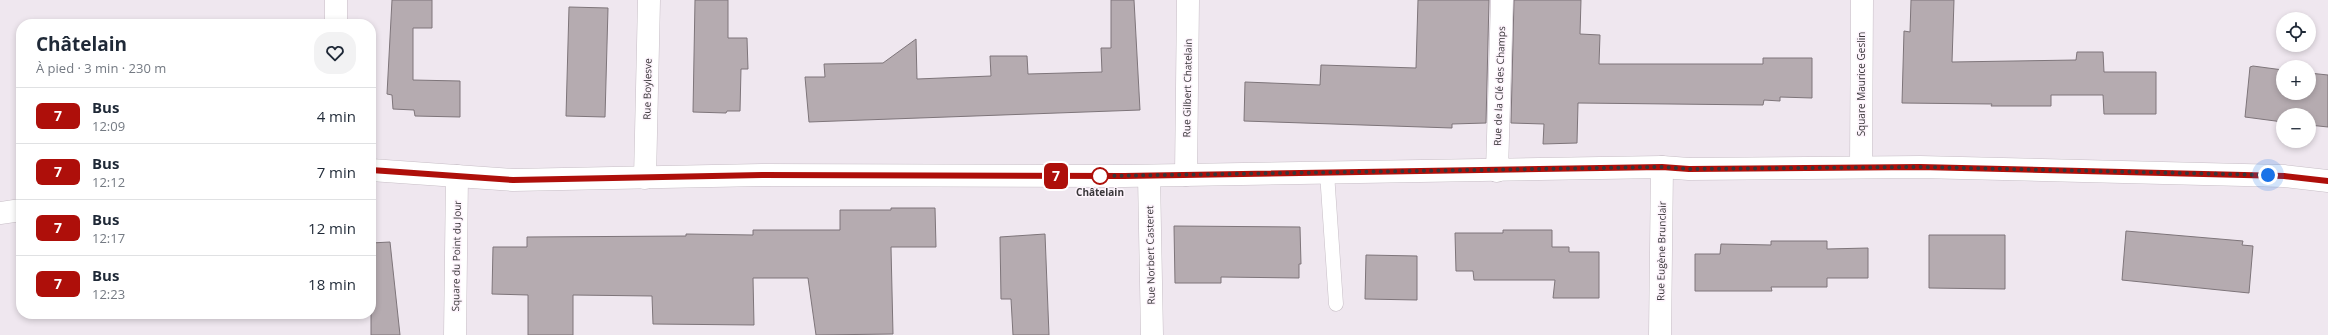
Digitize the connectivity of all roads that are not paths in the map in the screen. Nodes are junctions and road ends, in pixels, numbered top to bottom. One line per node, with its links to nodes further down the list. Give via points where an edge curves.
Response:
1 (336, 0): 6 (street)
2 (649, 0): 15 (street, Rue Boylesve)
3 (1188, 0): 12 (street, Rue Gilbert Chatelain)
4 (1502, 0): 10 (street, Rue de la Clé des Champs)
5 (1862, 0): 8 (street, Square Maurice Geslin)
6 (336, 19)
7 (1662, 167): 8 (street); 10 (street); 22 (street, Rue Eugène Brunclair)
8 (1861, 167): 16 (street, via 2284,176)
9 (376, 170): 13 (street)
10 (1496, 171): 11 (street)
11 (1327, 173): 12 (street); 19 (lane)
12 (1186, 175): 14 (street)
13 (457, 176): 15 (street, via 513,180); 20 (street, Square du Point du Jour)
14 (1149, 176): 15 (street, via 762,175); 21 (street, Rue Norbert Casteret)
15 (645, 178)
16 (2328, 181)
17 (16, 211): 18 (street)
18 (0, 213)
19 (1336, 304)
20 (455, 335)
21 (1152, 335)
22 (1660, 335)

